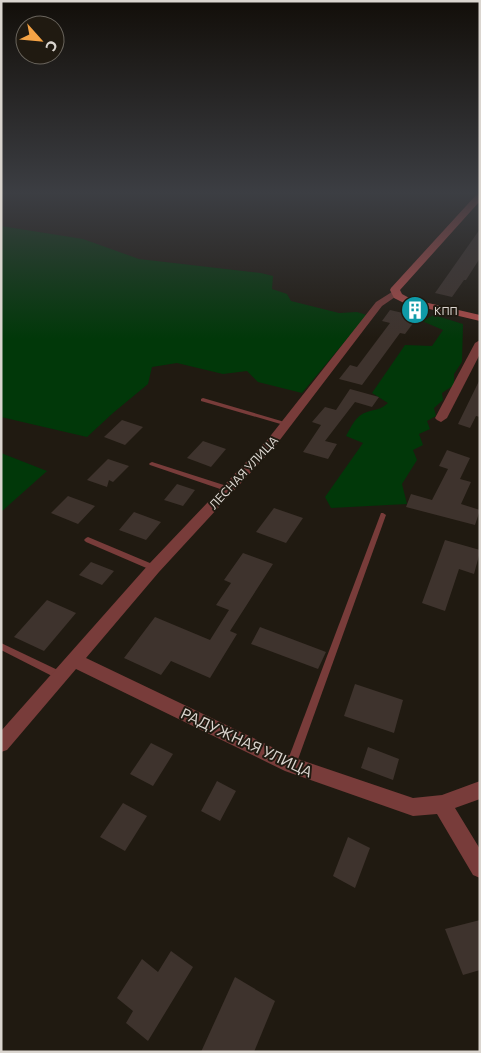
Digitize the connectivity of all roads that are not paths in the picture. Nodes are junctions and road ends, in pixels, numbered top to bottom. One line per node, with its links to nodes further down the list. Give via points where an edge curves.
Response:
1 (438, 241): 2 (street, ЛЕСНАЯ УЛИЦА, via 396,287)
2 (395, 293): 3 (street, via 415,303); 7 (street, ЛЕСНАЯ УЛИЦА, via 379,304)
3 (480, 318)
4 (480, 343): 6 (street)
5 (203, 400): 7 (lane)
6 (441, 418)
7 (286, 424): 9 (street, ЛЕСНАЯ УЛИЦА)
8 (152, 464): 9 (lane)
9 (228, 489): 12 (street, ЛЕСНАЯ УЛИЦА)
10 (383, 515): 17 (lane)
11 (88, 540): 12 (lane)
12 (154, 568): 14 (street, ЛЕСНАЯ УЛИЦА)
13 (1, 646): 15 (lane)
14 (74, 660): 15 (street, ЛЕСНАЯ УЛИЦА); 17 (street, РАДУЖНАЯ УЛИЦА)
15 (61, 676): 16 (street, ЛЕСНАЯ УЛИЦА)
16 (1, 744)
17 (291, 765): 19 (street, РАДУЖНАЯ УЛИЦА, via 413,807)
18 (480, 790): 19 (street, РАДУЖНАЯ УЛИЦА)
19 (442, 804): 20 (street)
20 (480, 868)

